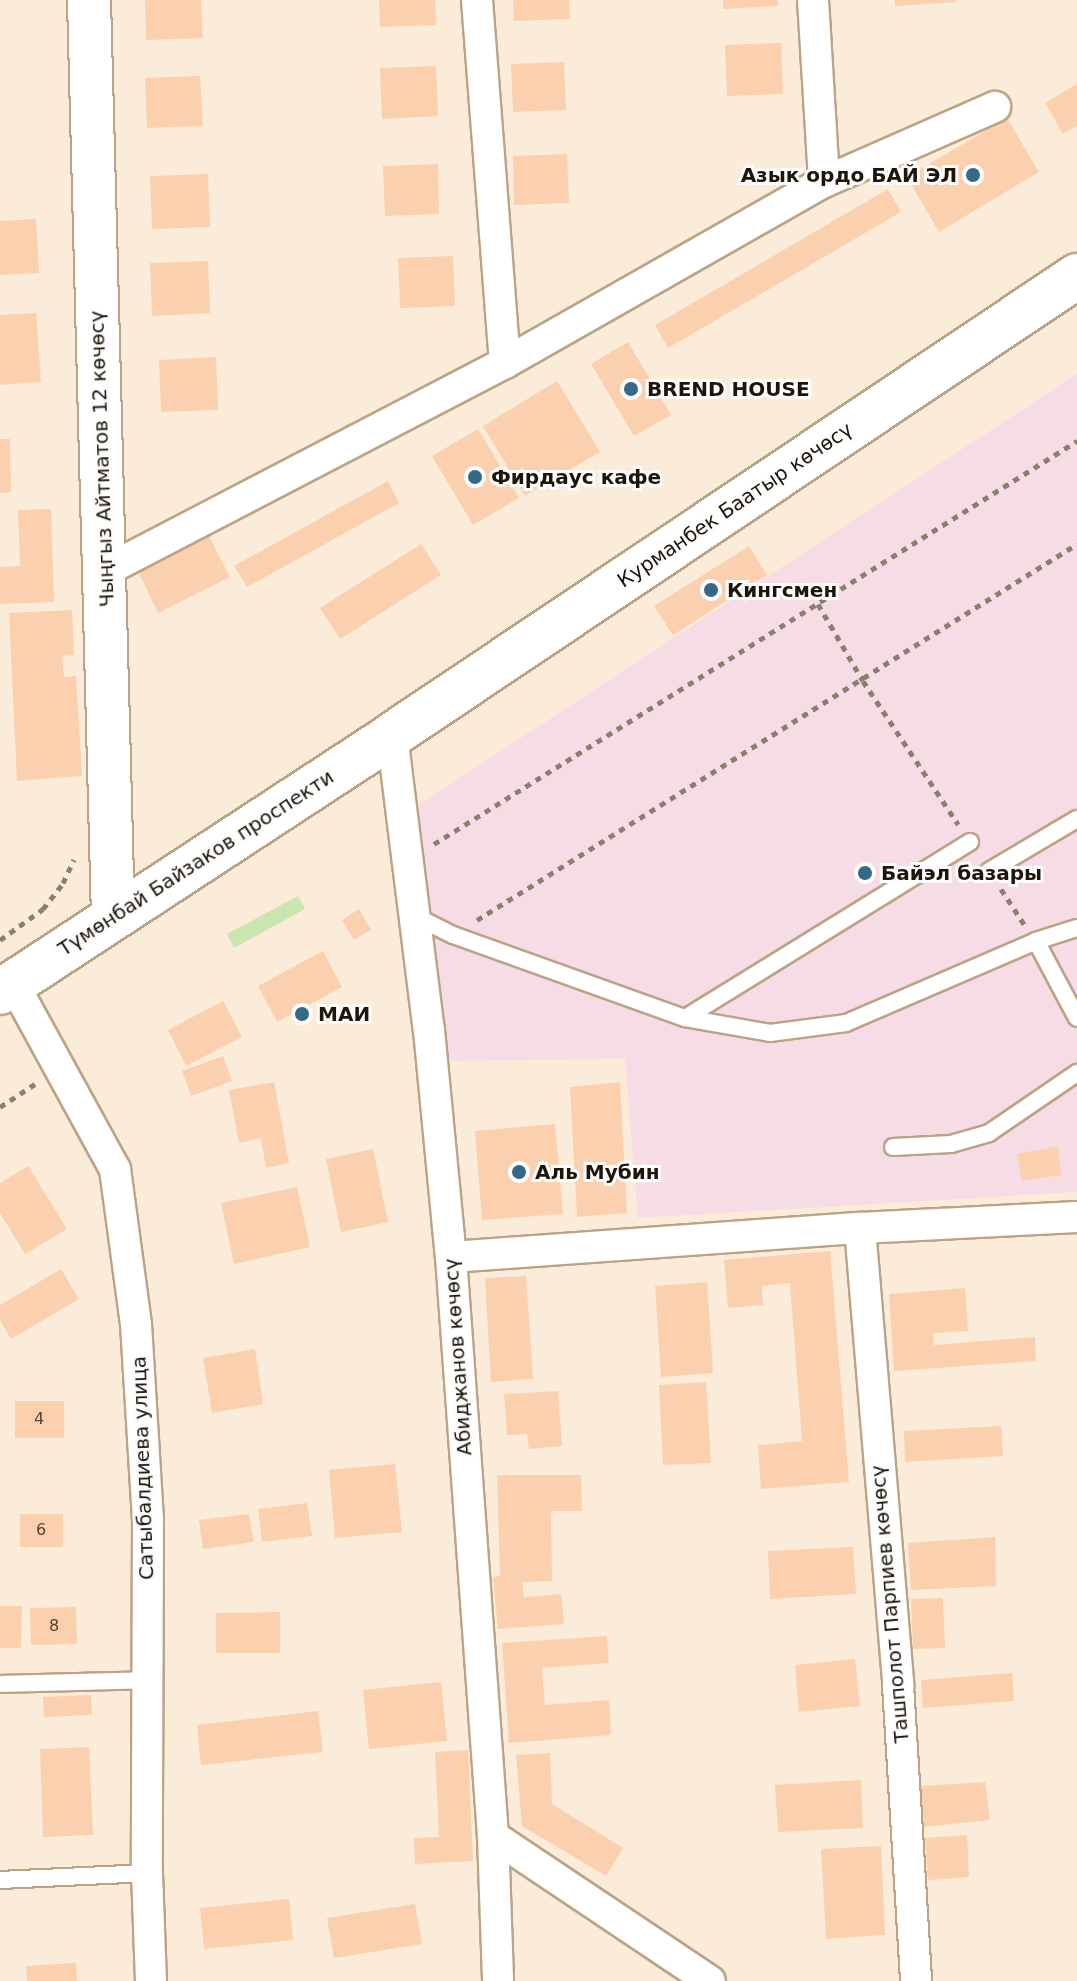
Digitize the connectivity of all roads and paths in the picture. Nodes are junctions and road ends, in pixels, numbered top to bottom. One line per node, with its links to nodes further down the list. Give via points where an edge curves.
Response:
1 (89, 0): 10 (main road, Чыңгыз Айтматов 12 көчөсү)
2 (477, 0): 7 (street)
3 (813, 0): 5 (street)
4 (995, 107): 5 (street)
5 (824, 182): 7 (street)
6 (1077, 276): 13 (highway, Курманбек Баатыр көчөсү)
7 (505, 363): 10 (street)
8 (1077, 441): 11 (path)
9 (1077, 544): 12 (path)
10 (105, 571): 19 (main road, Чыңгыз Айтматов 12 көчөсү)
11 (818, 604): 12 (path); 16 (path)
12 (863, 681): 15 (path); 21 (path)
13 (392, 735): 18 (street, Абиджанов көчөсү); 19 (highway, Түмөнбай Байзаков проспекти)
14 (1077, 819): 17 (lane)
15 (970, 842): 24 (lane)
16 (432, 845)
17 (989, 871): 22 (path)
18 (415, 916): 21 (lane); 32 (street, Абиджанов көчөсү)
19 (113, 917): 23 (highway, Түмөнбай Байзаков проспекти)
20 (1077, 928): 22 (lane)
21 (453, 935): 24 (lane)
22 (1036, 941): 24 (lane, via 846,1023 770,1033); 25 (lane)
23 (6, 988): 26 (street, Сатыбалдиева улица)
24 (685, 1018)
25 (1077, 1018)
26 (60, 1069): 28 (path); 33 (street, Сатыбалдиева улица, via 115,1169 136,1324 147,1489)
27 (1077, 1073): 29 (lane, via 989,1133 951,1144)
28 (0, 1107)
29 (893, 1147)
30 (1077, 1217): 31 (street)
31 (860, 1228): 32 (street); 41 (street, Ташполот Парпиев көчөсү, via 898,1685)
32 (451, 1257): 35 (street, Абиджанов көчөсү)
33 (148, 1680): 34 (lane); 36 (street, Сатыбалдиева улица)
34 (0, 1684)
35 (493, 1836): 39 (street, Абиджанов көчөсү); 40 (street)
36 (147, 1873): 37 (lane); 38 (street, Сатыбалдиева улица)
37 (0, 1880)
38 (151, 1981)
39 (498, 1981)
40 (710, 1981)
41 (916, 1981)

